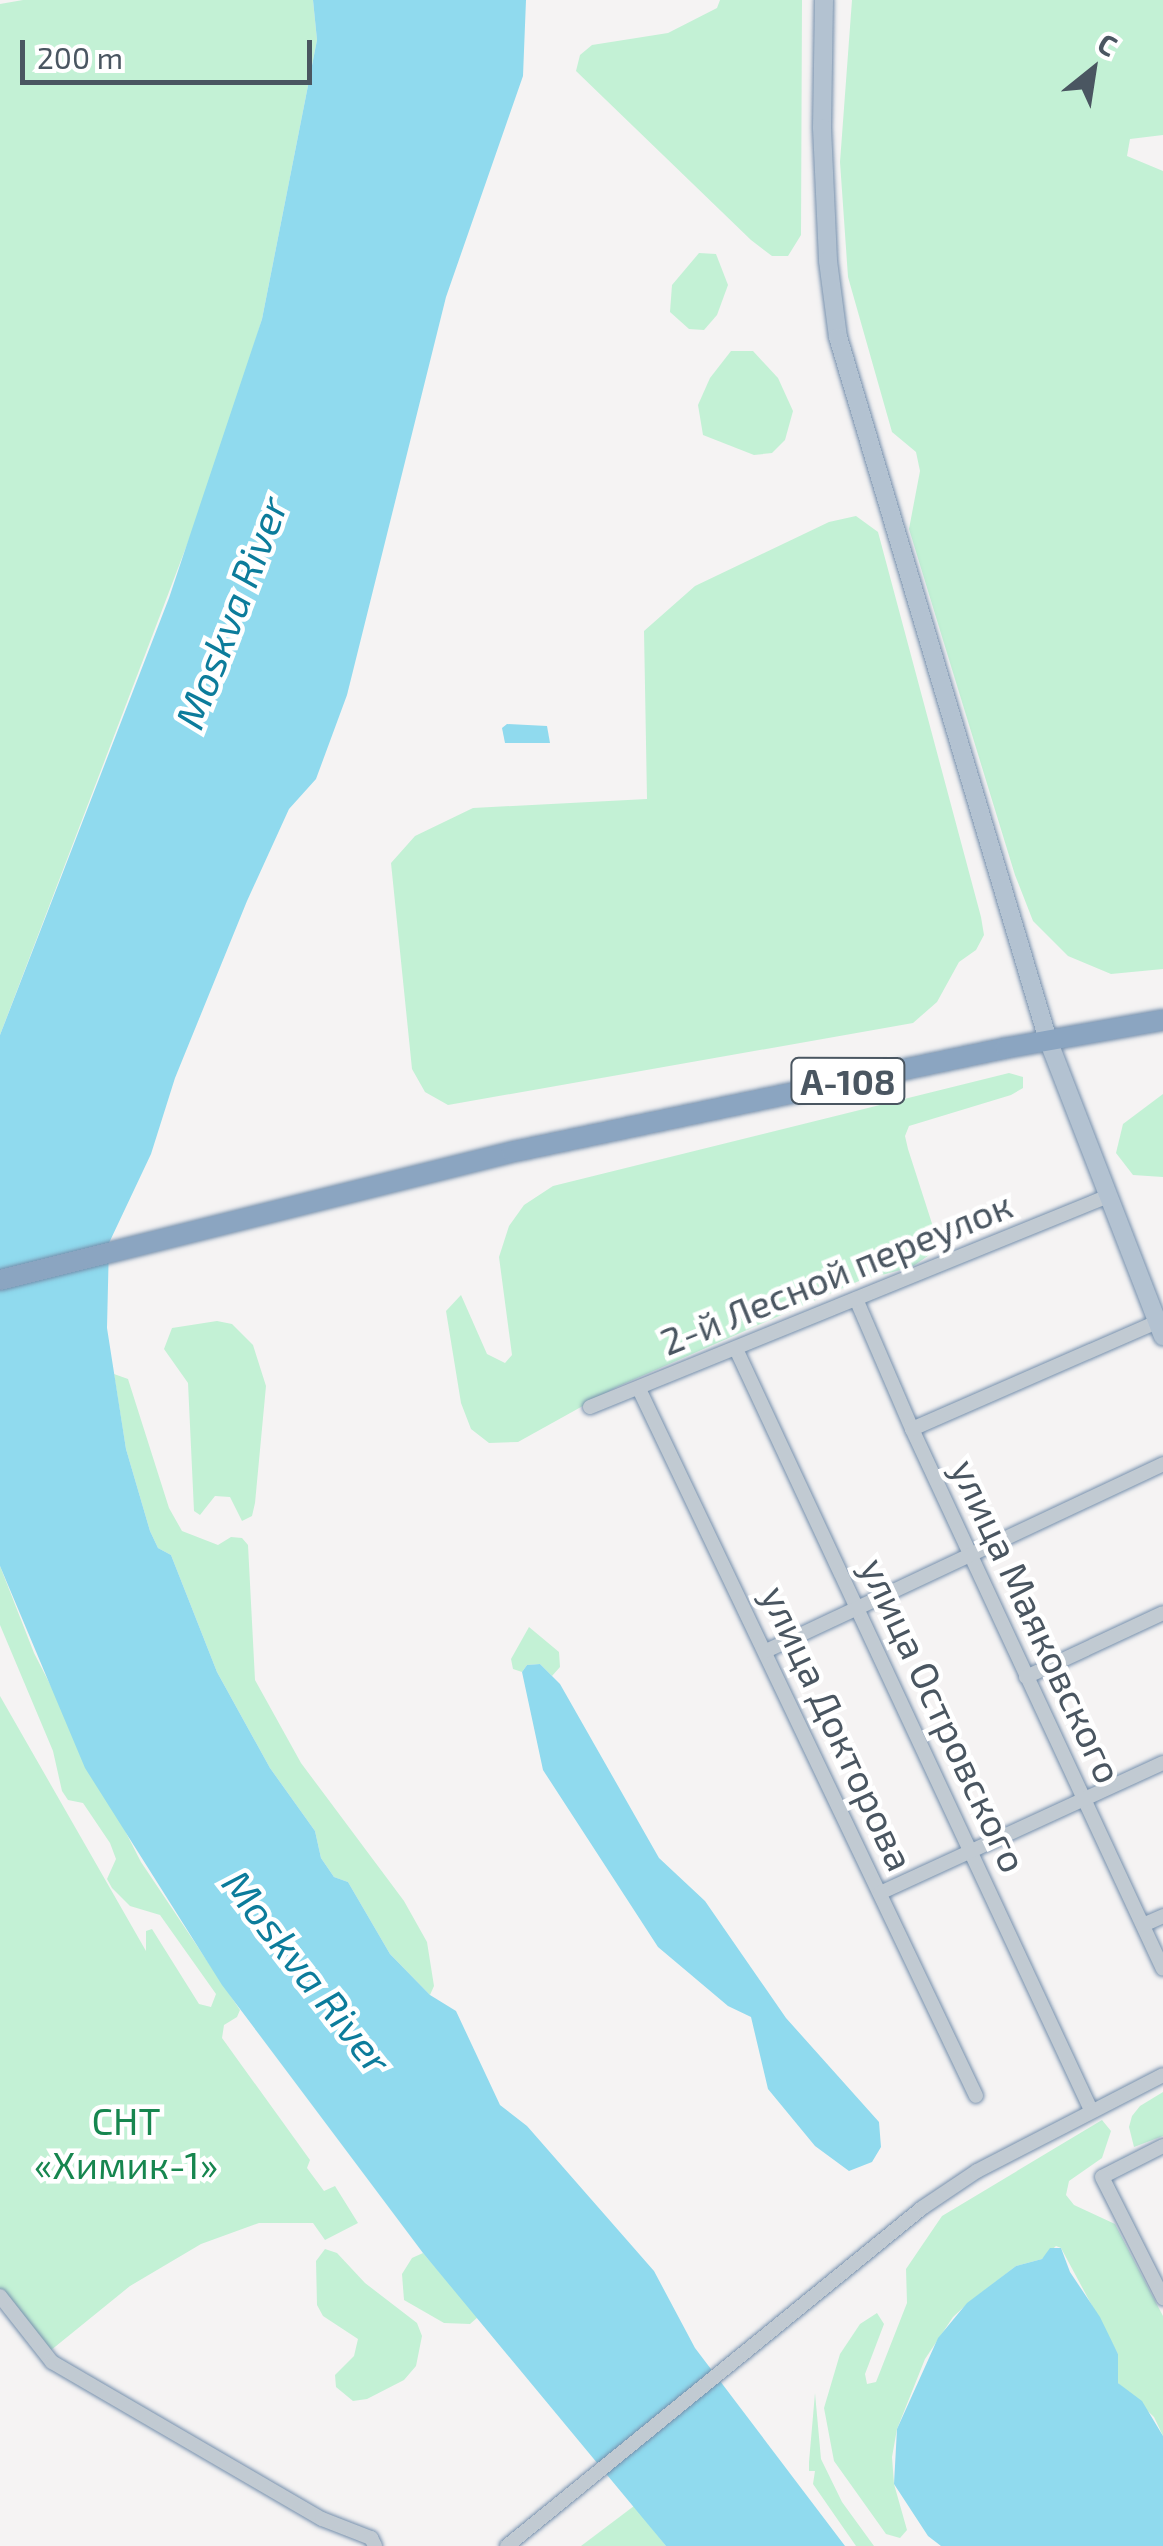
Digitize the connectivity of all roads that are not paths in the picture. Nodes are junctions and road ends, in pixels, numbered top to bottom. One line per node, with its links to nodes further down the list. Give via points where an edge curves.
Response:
1 (824, 0): 3 (main road, via 822,147 838,337)
2 (1163, 1020): 3 (highway, А-108)
3 (1048, 1040): 4 (main road); 5 (highway, А-108, via 512,1152)
4 (1106, 1198): 6 (street, 2-й Лесной переулок); 7 (main road)
5 (0, 1280)
6 (856, 1299): 8 (street, 2-й Лесной переулок); 11 (street, улица Маяковского)
7 (1160, 1329): 11 (street)
8 (736, 1349): 9 (street, 2-й Лесной переулок); 14 (street, улица Островского)
9 (639, 1389): 10 (street, 2-й Лесной переулок); 16 (street, улица Докторова)
10 (590, 1407)
11 (912, 1430): 13 (street, улица Маяковского)
12 (1163, 1464): 13 (street)
13 (971, 1557): 14 (street); 17 (street, улица Маяковского)
14 (860, 1607): 16 (street); 20 (street, улица Островского)
15 (1163, 1613): 17 (street)
16 (766, 1651): 21 (street, улица Докторова)
17 (1026, 1678): 19 (street, улица Маяковского)
18 (1163, 1764): 19 (street)
19 (1085, 1800): 20 (street); 23 (street, улица Маяковского)
20 (971, 1852): 21 (street); 27 (street, улица Островского)
21 (880, 1893): 26 (street, улица Докторова)
22 (1163, 1916): 23 (street)
23 (1143, 1925): 24 (street, улица Маяковского)
24 (1163, 1969)
25 (1163, 2075): 27 (street)
26 (976, 2096)
27 (1091, 2110): 32 (street, via 977,2170 860,2256)
28 (1163, 2146): 30 (street, via 1102,2177)
29 (0, 2296): 31 (street, via 52,2362)
30 (1163, 2298)
31 (375, 2546)
32 (507, 2546)

